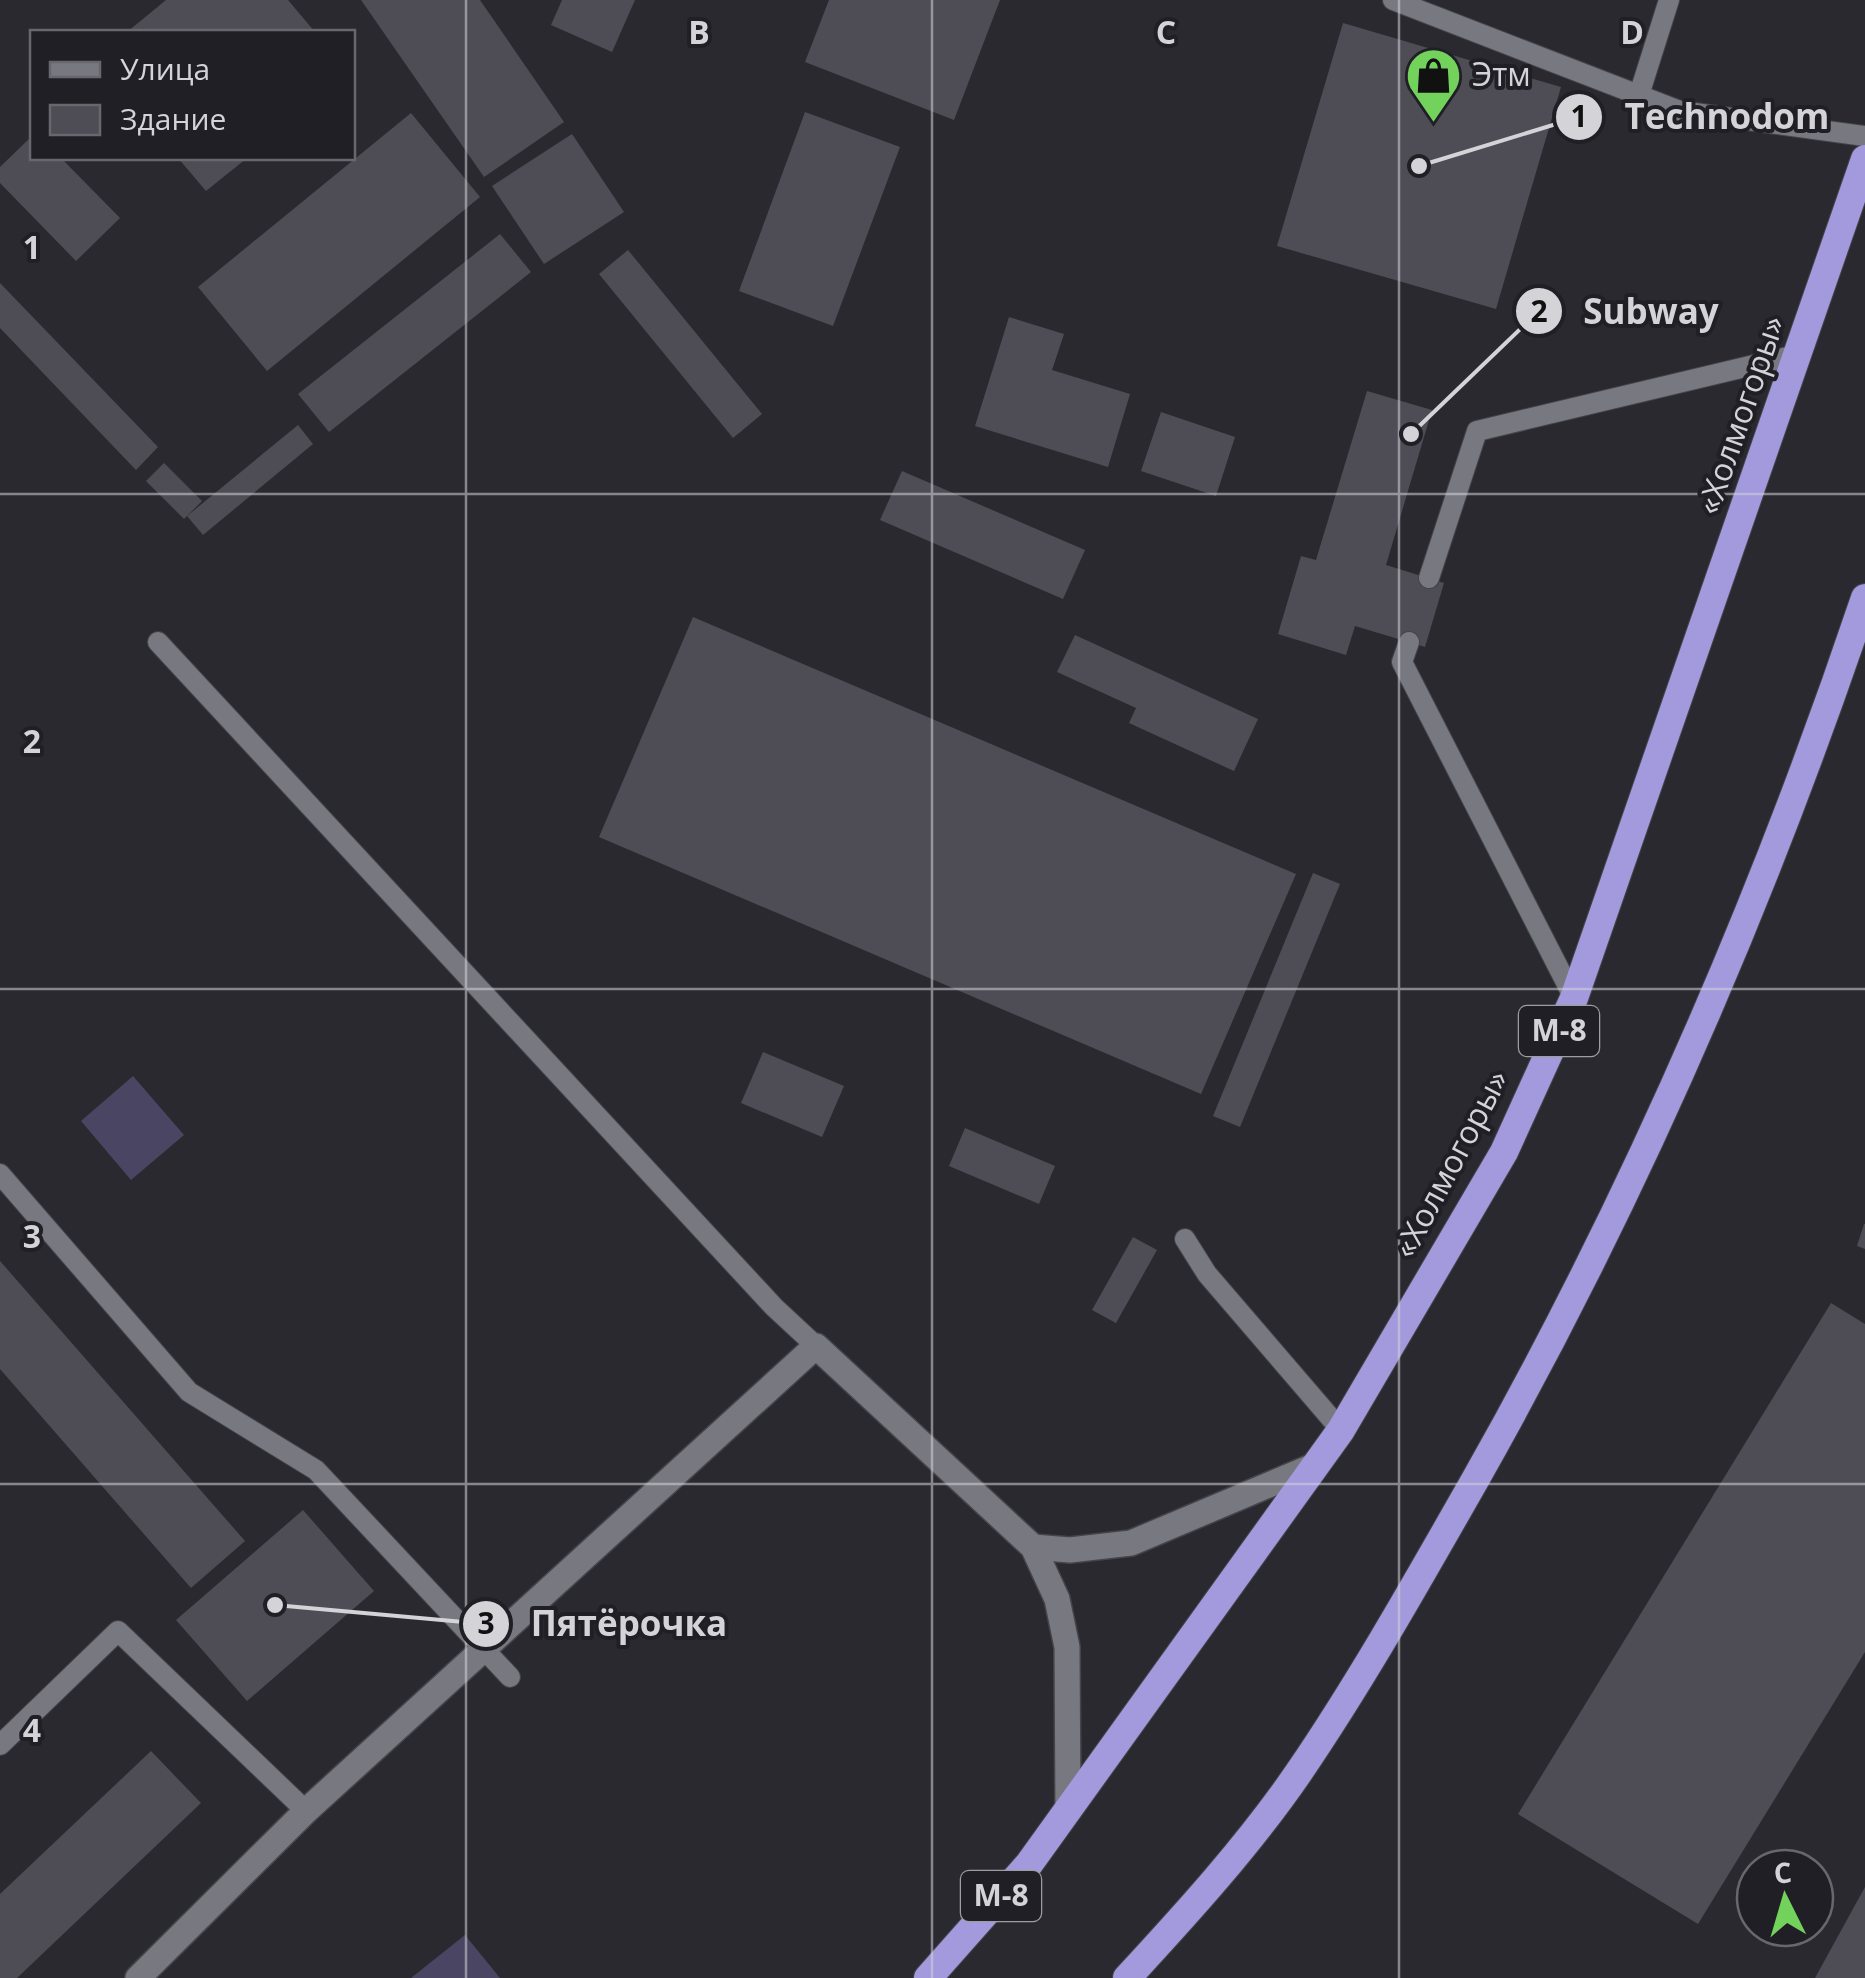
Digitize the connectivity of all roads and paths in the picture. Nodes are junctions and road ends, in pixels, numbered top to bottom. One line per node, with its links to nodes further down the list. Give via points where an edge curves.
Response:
1 (1392, 0): 3 (lane)
2 (1669, 0): 3 (lane)
3 (1639, 95): 4 (lane, via 1680,111)
4 (1865, 136)
5 (1865, 159): 6 (highway, «Холмогоры» / М-8)
6 (1800, 354): 7 (lane, via 1477,431); 11 (highway, «Холмогоры» / М-8)
7 (1429, 578)
8 (1865, 598): 25 (highway, via 1745,922 1656,1134 1533,1377 1298,1773)
9 (158, 642): 14 (lane)
10 (1409, 642): 11 (lane, via 1402,662)
11 (1574, 998): 15 (highway, «Холмогоры» / М-8, via 1504,1152)
12 (0, 1174): 18 (lane, via 189,1392 316,1470)
13 (1184, 1239): 15 (lane)
14 (816, 1346): 17 (street); 18 (street)
15 (1341, 1430): 16 (highway, «Холмогоры» / М-8)
16 (1316, 1465): 17 (street, via 1131,1543); 21 (highway, «Холмогоры» / М-8)
17 (1033, 1548): 21 (street, via 1057,1599 1067,1647)
18 (482, 1650): 19 (lane); 22 (street)
19 (510, 1677)
20 (0, 1745): 22 (lane, via 118,1631)
21 (1068, 1811): 24 (highway, «Холмогоры» / М-8)
22 (306, 1812): 23 (street)
23 (138, 1978)
24 (928, 1978)
25 (1127, 1978)

